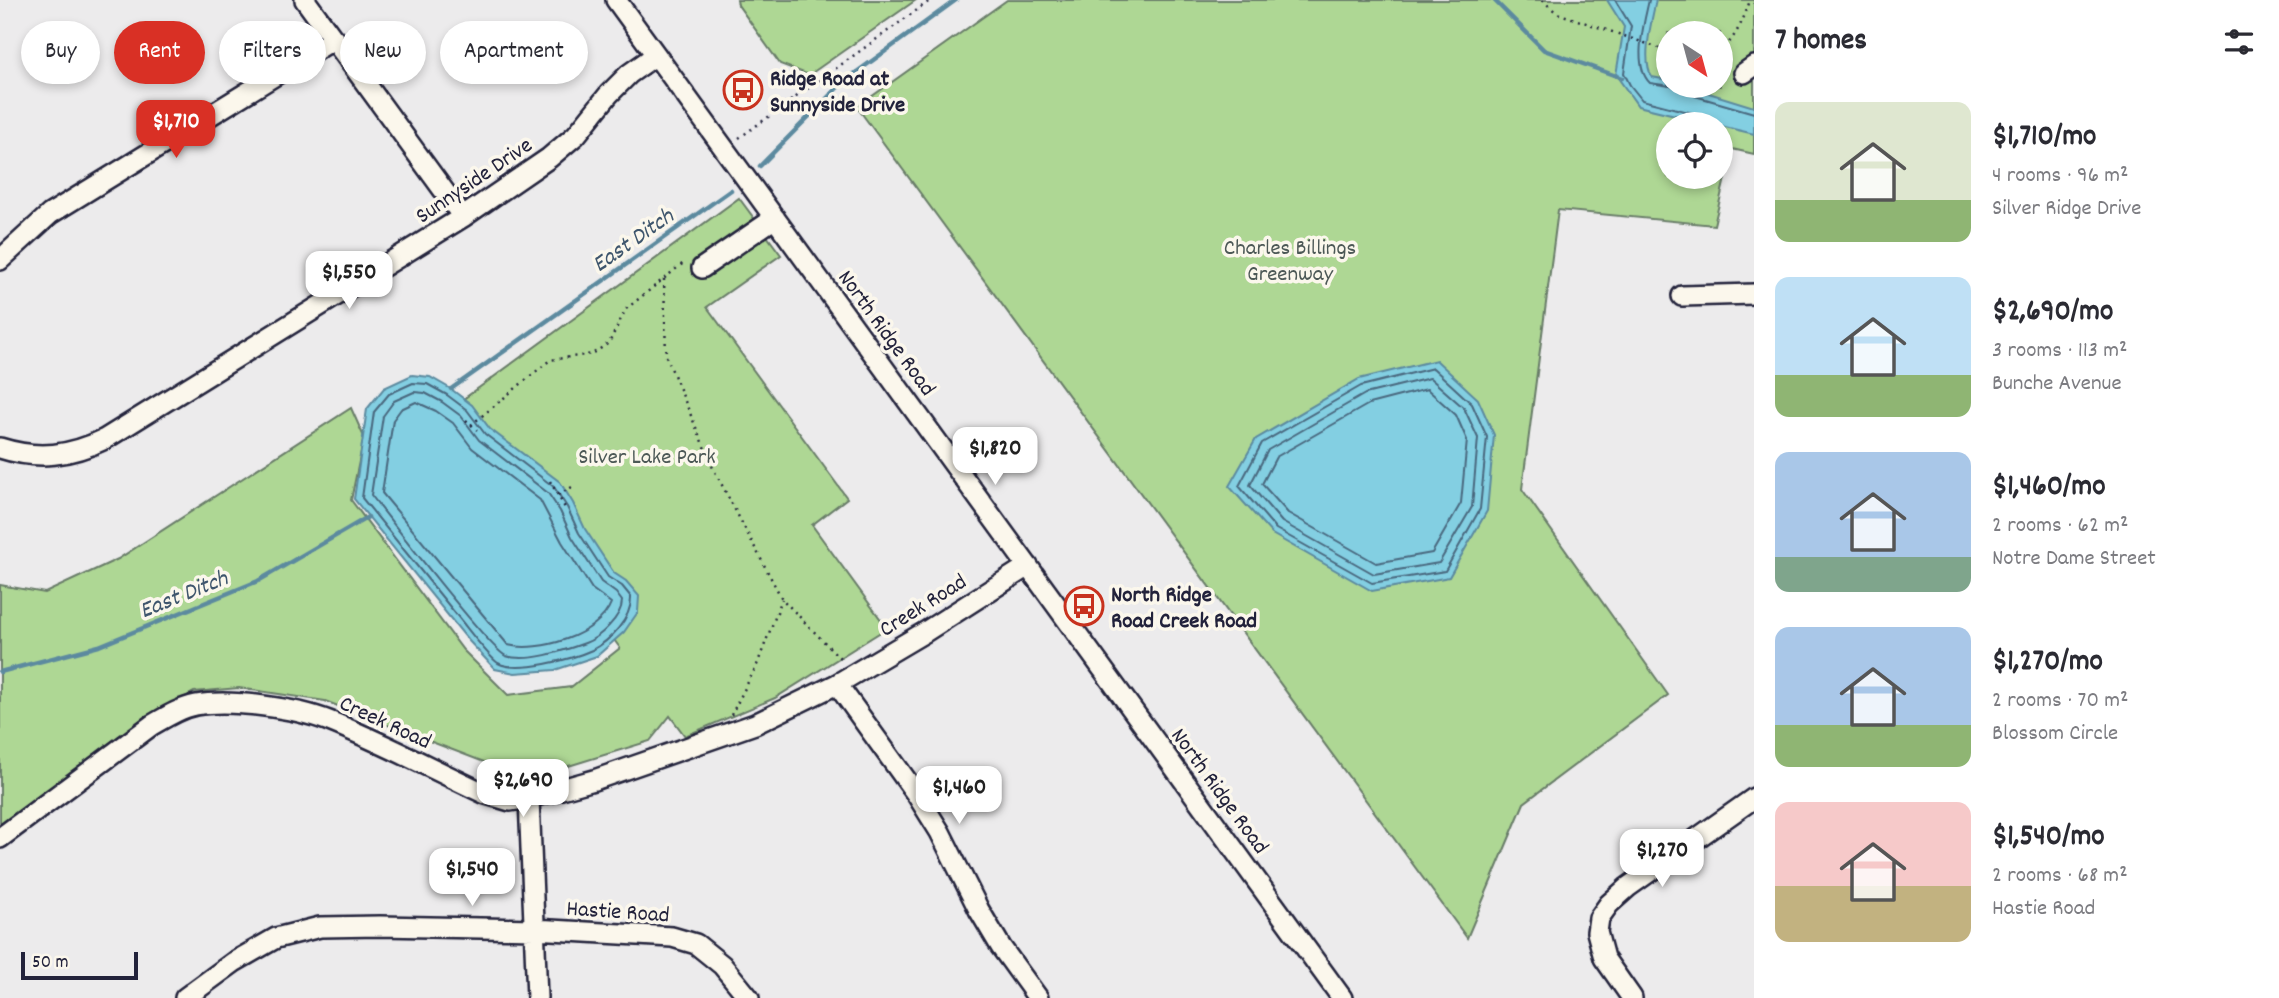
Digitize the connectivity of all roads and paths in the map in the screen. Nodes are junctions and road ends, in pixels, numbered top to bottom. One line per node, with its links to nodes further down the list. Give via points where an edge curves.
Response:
1 (305, 0): 7 (street)
2 (616, 0): 9 (street, North Ridge Road)
3 (930, 0): 10 (path)
4 (1542, 0): 8 (path, via 1557,13)
5 (1750, 0): 6 (path)
6 (1733, 37)
7 (334, 39): 11 (street); 13 (street, via 50,214)
8 (1656, 47)
9 (656, 55): 11 (street, Sunnyside Drive, via 629,74 550,158); 12 (street, North Ridge Road)
10 (736, 140)
11 (463, 217): 21 (street, Sunnyside Drive, via 105,439 47,456)
12 (775, 218): 14 (street); 26 (street, North Ridge Road)
13 (0, 260)
14 (695, 264): 15 (path)
15 (664, 279): 19 (path, via 626,309 609,344 592,354 550,360); 27 (path, via 666,356 713,468)
16 (1754, 294): 17 (street)
17 (1682, 296)
18 (466, 421): 19 (path)
19 (471, 425): 20 (path)
20 (477, 430)
21 (0, 448)
22 (550, 481): 24 (path)
23 (574, 486): 24 (path)
24 (558, 495): 25 (path)
25 (565, 508)
26 (1027, 566): 29 (street, Creek Road); 39 (street, North Ridge Road)
27 (782, 599): 28 (path); 30 (path, via 757,665)
28 (841, 657)
29 (837, 684): 30 (street, Creek Road); 38 (street, via 917,795 984,919)
30 (720, 737): 31 (street, Creek Road)
31 (529, 798): 33 (street, Creek Road, via 510,800 485,794 328,720 216,703 184,709 152,725); 34 (street)
32 (1754, 798): 40 (street, via 1628,887 1599,918 1597,932 1604,958)
33 (0, 838)
34 (534, 929): 35 (street, Hastie Road, via 380,926 304,930 261,945); 36 (street); 37 (street, Hastie Road, via 672,937 696,944 722,965)
35 (185, 998)
36 (537, 998)
37 (749, 998)
38 (1038, 998)
39 (1342, 998)
40 (1632, 998)

